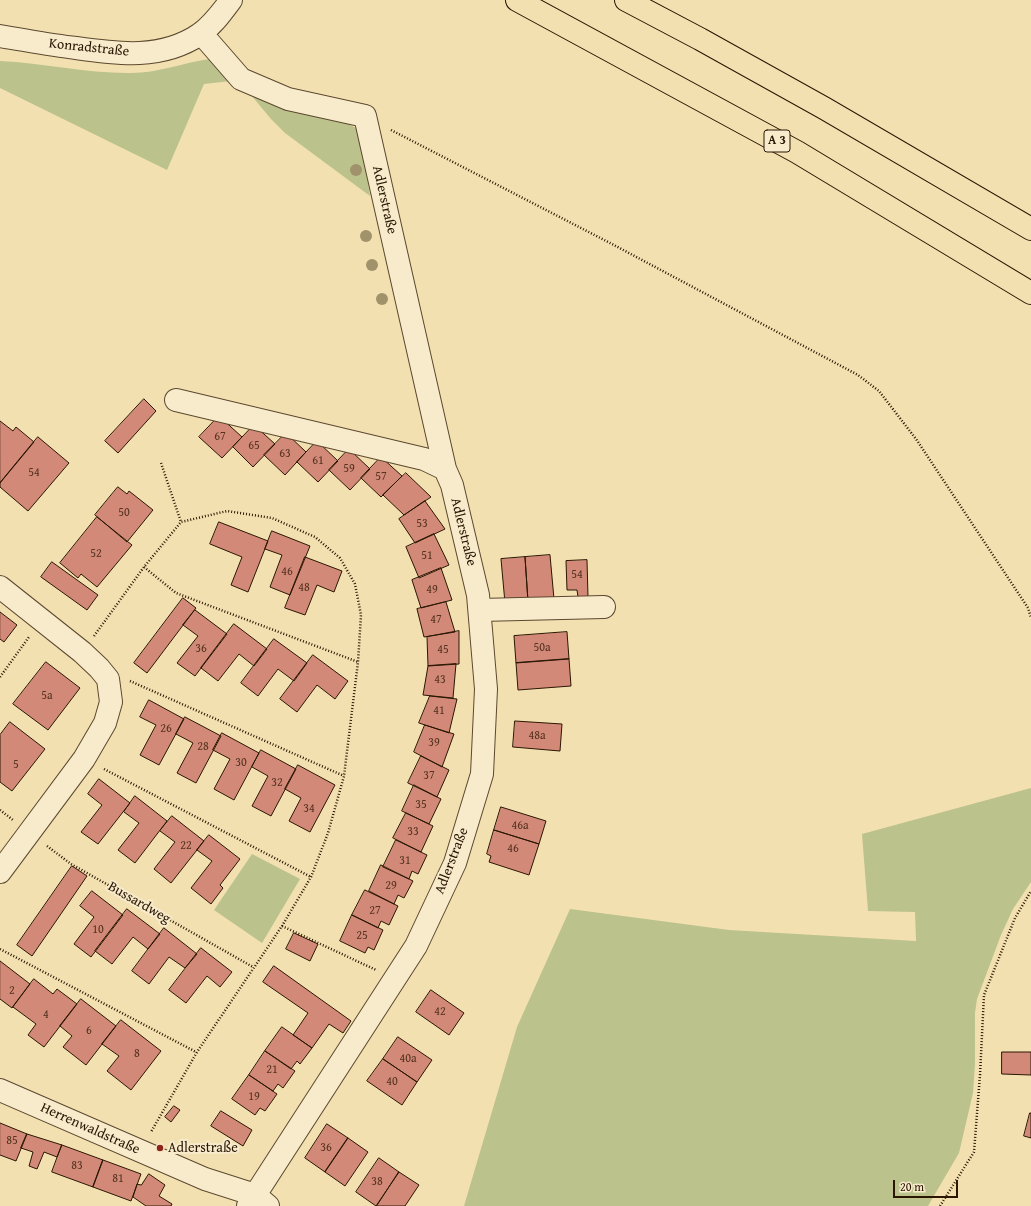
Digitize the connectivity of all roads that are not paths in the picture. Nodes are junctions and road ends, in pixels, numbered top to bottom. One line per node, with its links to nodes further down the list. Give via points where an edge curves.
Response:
1 (231, 0): 4 (street, Konradstraße)
2 (517, 0): 7 (highway, A 3, via 798,152)
3 (626, 0): 6 (highway, via 824,108)
4 (201, 33): 5 (street, Konradstraße, via 184,43 157,52 117,54); 9 (street, Adlerstraße, via 241,79 288,99 365,116)
5 (0, 36)
6 (1031, 229)
7 (1031, 293)
8 (176, 400): 9 (street, via 424,459)
9 (445, 469): 12 (street, Adlerstraße, via 452,485)
10 (0, 587): 13 (street, via 99,668 108,679 111,702 104,723 84,759)
11 (604, 607): 12 (street)
12 (480, 610): 15 (street, Adlerstraße, via 486,689 482,774 454,863 416,946)
13 (0, 872)
14 (0, 1090): 15 (street, Herrenwaldstraße)
15 (257, 1202)

